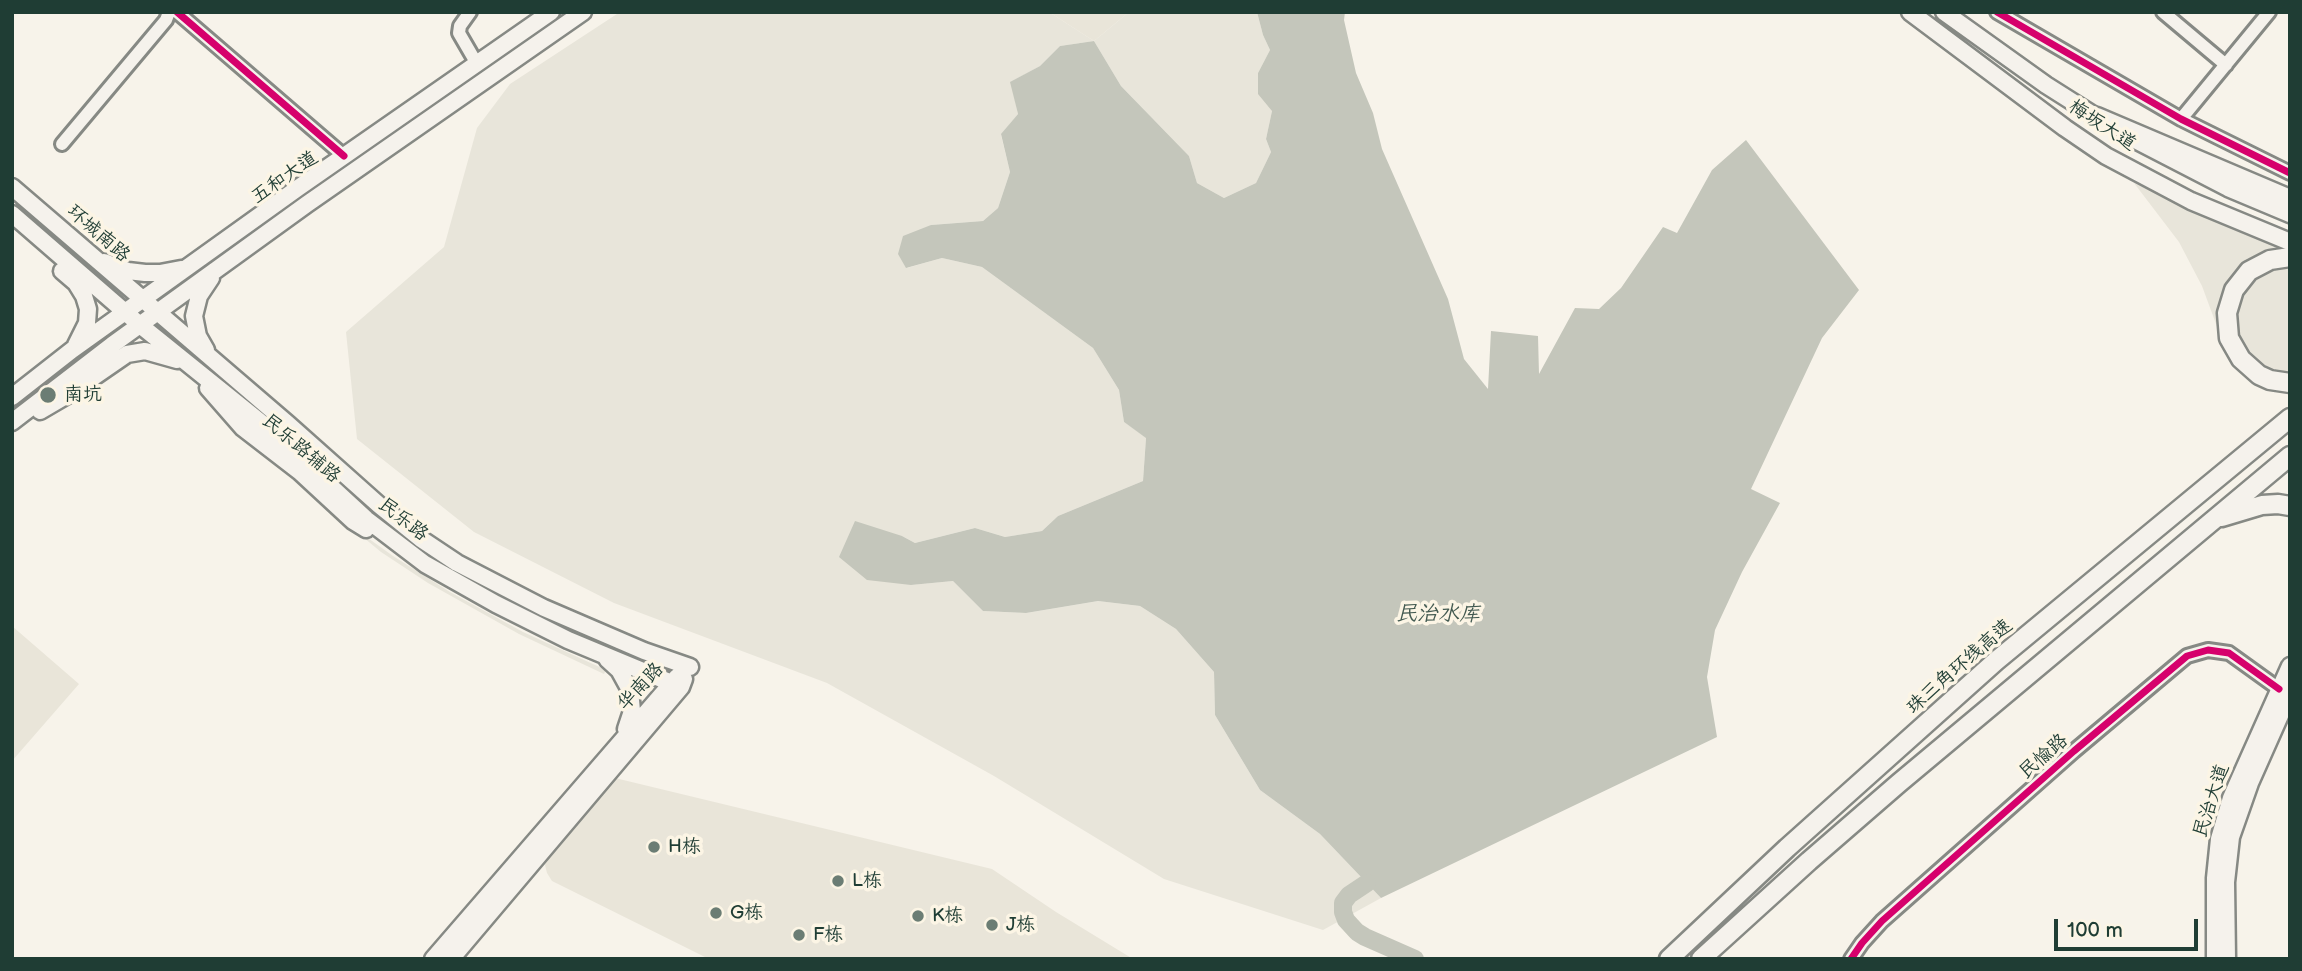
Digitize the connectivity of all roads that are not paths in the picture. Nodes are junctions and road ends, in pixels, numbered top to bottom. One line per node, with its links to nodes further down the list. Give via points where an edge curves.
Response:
1 (169, 12): 15 (street)
2 (177, 12): 16 (street)
3 (470, 12): 11 (street, via 459,33)
4 (551, 12): 11 (main road, 五和大道)
5 (583, 12): 27 (main road, 五和大道)
6 (1910, 12): 23 (main road, 梅坂大道, via 2106,156 2191,201)
7 (1944, 12): 13 (main road, 梅坂大道)
8 (1997, 12): 14 (street)
9 (2162, 12): 12 (street)
10 (2269, 12): 12 (street)
11 (477, 64): 16 (main road, 五和大道)
12 (2226, 65): 14 (street)
13 (2097, 117): 19 (highway); 21 (main road, 梅坂大道, via 2181,165)
14 (2181, 119): 17 (street)
15 (62, 144)
16 (345, 156): 26 (main road, 五和大道)
17 (2290, 173)
18 (12, 187): 20 (main road, 环城南路)
19 (2290, 200)
20 (35, 207): 22 (main road); 24 (main road, 环城南路)
21 (2290, 214)
22 (17, 218): 29 (main road); 32 (main road, via 84,296 87,323)
23 (2290, 242)
24 (90, 254): 26 (main road, via 118,268 145,273 175,271); 28 (main road, 环城南路)
25 (2290, 257): 35 (highway, via 2259,264 2241,280 2229,302 2227,326 2234,349 2249,368 2270,380)
26 (192, 264): 28 (main road, 五和大道)
27 (224, 264): 30 (main road, 五和大道); 33 (main road, via 205,286 194,316 198,336)
28 (142, 300): 29 (main road, 五和大道); 30 (main road, 环城南路)
29 (125, 312): 31 (main road); 32 (main road, 五和大道)
30 (157, 313): 31 (main road, 五和大道); 33 (main road, 民乐路)
31 (140, 325): 34 (main road, 民乐路); 38 (main road, 五和大道)
32 (72, 350): 36 (main road, 五和大道)
33 (213, 361): 44 (main road, 民乐路, via 388,514 457,563 590,628)
34 (193, 368): 38 (main road, via 155,352 127,354 69,394); 42 (main road, 民乐路, via 264,425 366,519 425,564)
35 (2290, 383)
36 (12, 397)
37 (2290, 418): 50 (highway, 珠三角环线高速, via 1996,661)
38 (12, 424)
39 (2290, 456): 41 (highway)
40 (2290, 506): 41 (highway, via 2249,508)
41 (2206, 525): 51 (highway, via 1899,783)
42 (600, 653): 45 (main road, 民乐路); 47 (main road, via 619,670 630,690 632,711)
43 (2290, 666): 46 (main road, 民治大道)
44 (690, 667): 45 (main road, 华南路)
45 (675, 685): 47 (main road, 华南路); 49 (main road, 华南路)
46 (2284, 691): 52 (street, 民愉路, via 2230,653 2208,650 2187,656 1882,921); 53 (main road, 民治大道, via 2231,798 2219,839); 54 (main road, 民治大道, via 2231,837 2226,882)
47 (624, 737): 48 (main road, 华南路)
48 (433, 959)
49 (451, 959)
50 (1669, 959)
51 (1701, 959)
52 (1851, 959)
53 (2216, 959)
54 (2227, 959)

